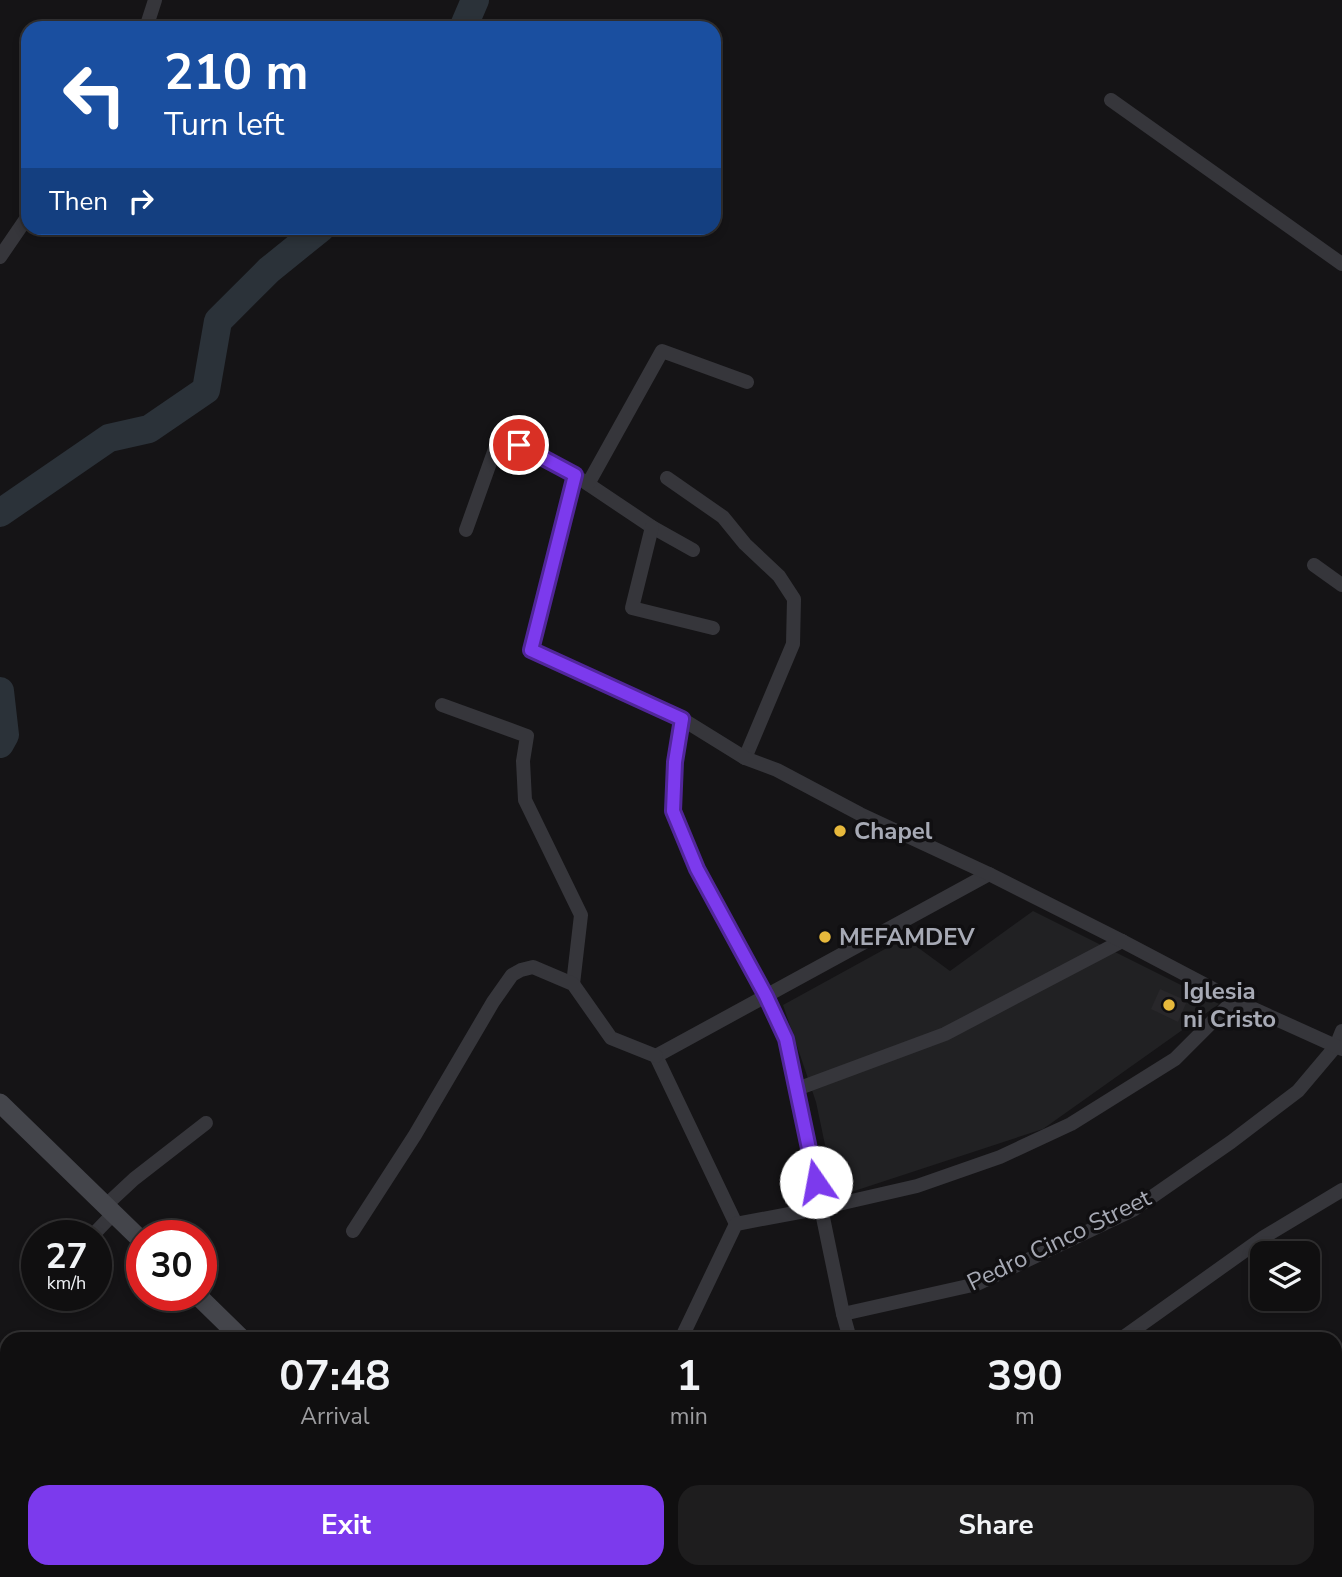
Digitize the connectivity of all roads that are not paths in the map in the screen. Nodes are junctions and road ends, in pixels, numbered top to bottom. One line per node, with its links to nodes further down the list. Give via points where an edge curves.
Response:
1 (155, 0): 2 (street)
2 (148, 21)
3 (1111, 100): 6 (street)
4 (21, 226): 5 (street)
5 (0, 257)
6 (1342, 264)
7 (747, 382): 10 (street, via 662,351)
8 (575, 475): 10 (street); 12 (street, via 500,435); 18 (street, via 531,650)
9 (667, 478): 19 (street, via 723,517 779,576 794,599 793,644)
10 (588, 484): 11 (street)
11 (652, 527): 13 (street); 16 (street, via 632,608)
12 (466, 530)
13 (693, 550)
14 (1314, 565): 15 (street)
15 (1342, 585)
16 (713, 628)
17 (442, 705): 22 (street, via 527,736 525,800 581,915)
18 (682, 719): 19 (street); 23 (street, via 673,811 697,869)
19 (745, 758): 20 (street)
20 (989, 874): 21 (street); 23 (street)
21 (1122, 941): 24 (street); 28 (street, via 945,1034)
22 (573, 984): 27 (street, via 611,1038); 37 (street, via 533,967 512,975)
23 (766, 996): 27 (street); 28 (street, via 786,1039)
24 (1234, 1000): 26 (street); 32 (street, via 1175,1059 1071,1124 1000,1157 917,1186)
25 (1342, 1031): 26 (street, Pedro Cinco Street)
26 (1339, 1048): 39 (street, Pedro Cinco Street, via 1298,1091 1133,1210 977,1284)
27 (656, 1056): 35 (street)
28 (797, 1089): 32 (street)
29 (0, 1103): 33 (main road)
30 (206, 1123): 33 (street, via 134,1179)
31 (1342, 1189): 43 (street, via 1264,1237)
32 (821, 1208): 35 (street); 39 (street)
33 (109, 1210): 34 (street); 36 (main road)
34 (102, 1220)
35 (737, 1224): 41 (street)
36 (126, 1226)
37 (353, 1231)
38 (213, 1311): 40 (main road)
39 (843, 1314): 42 (street)
40 (235, 1332)
41 (684, 1332)
42 (848, 1332)
43 (1131, 1332)

